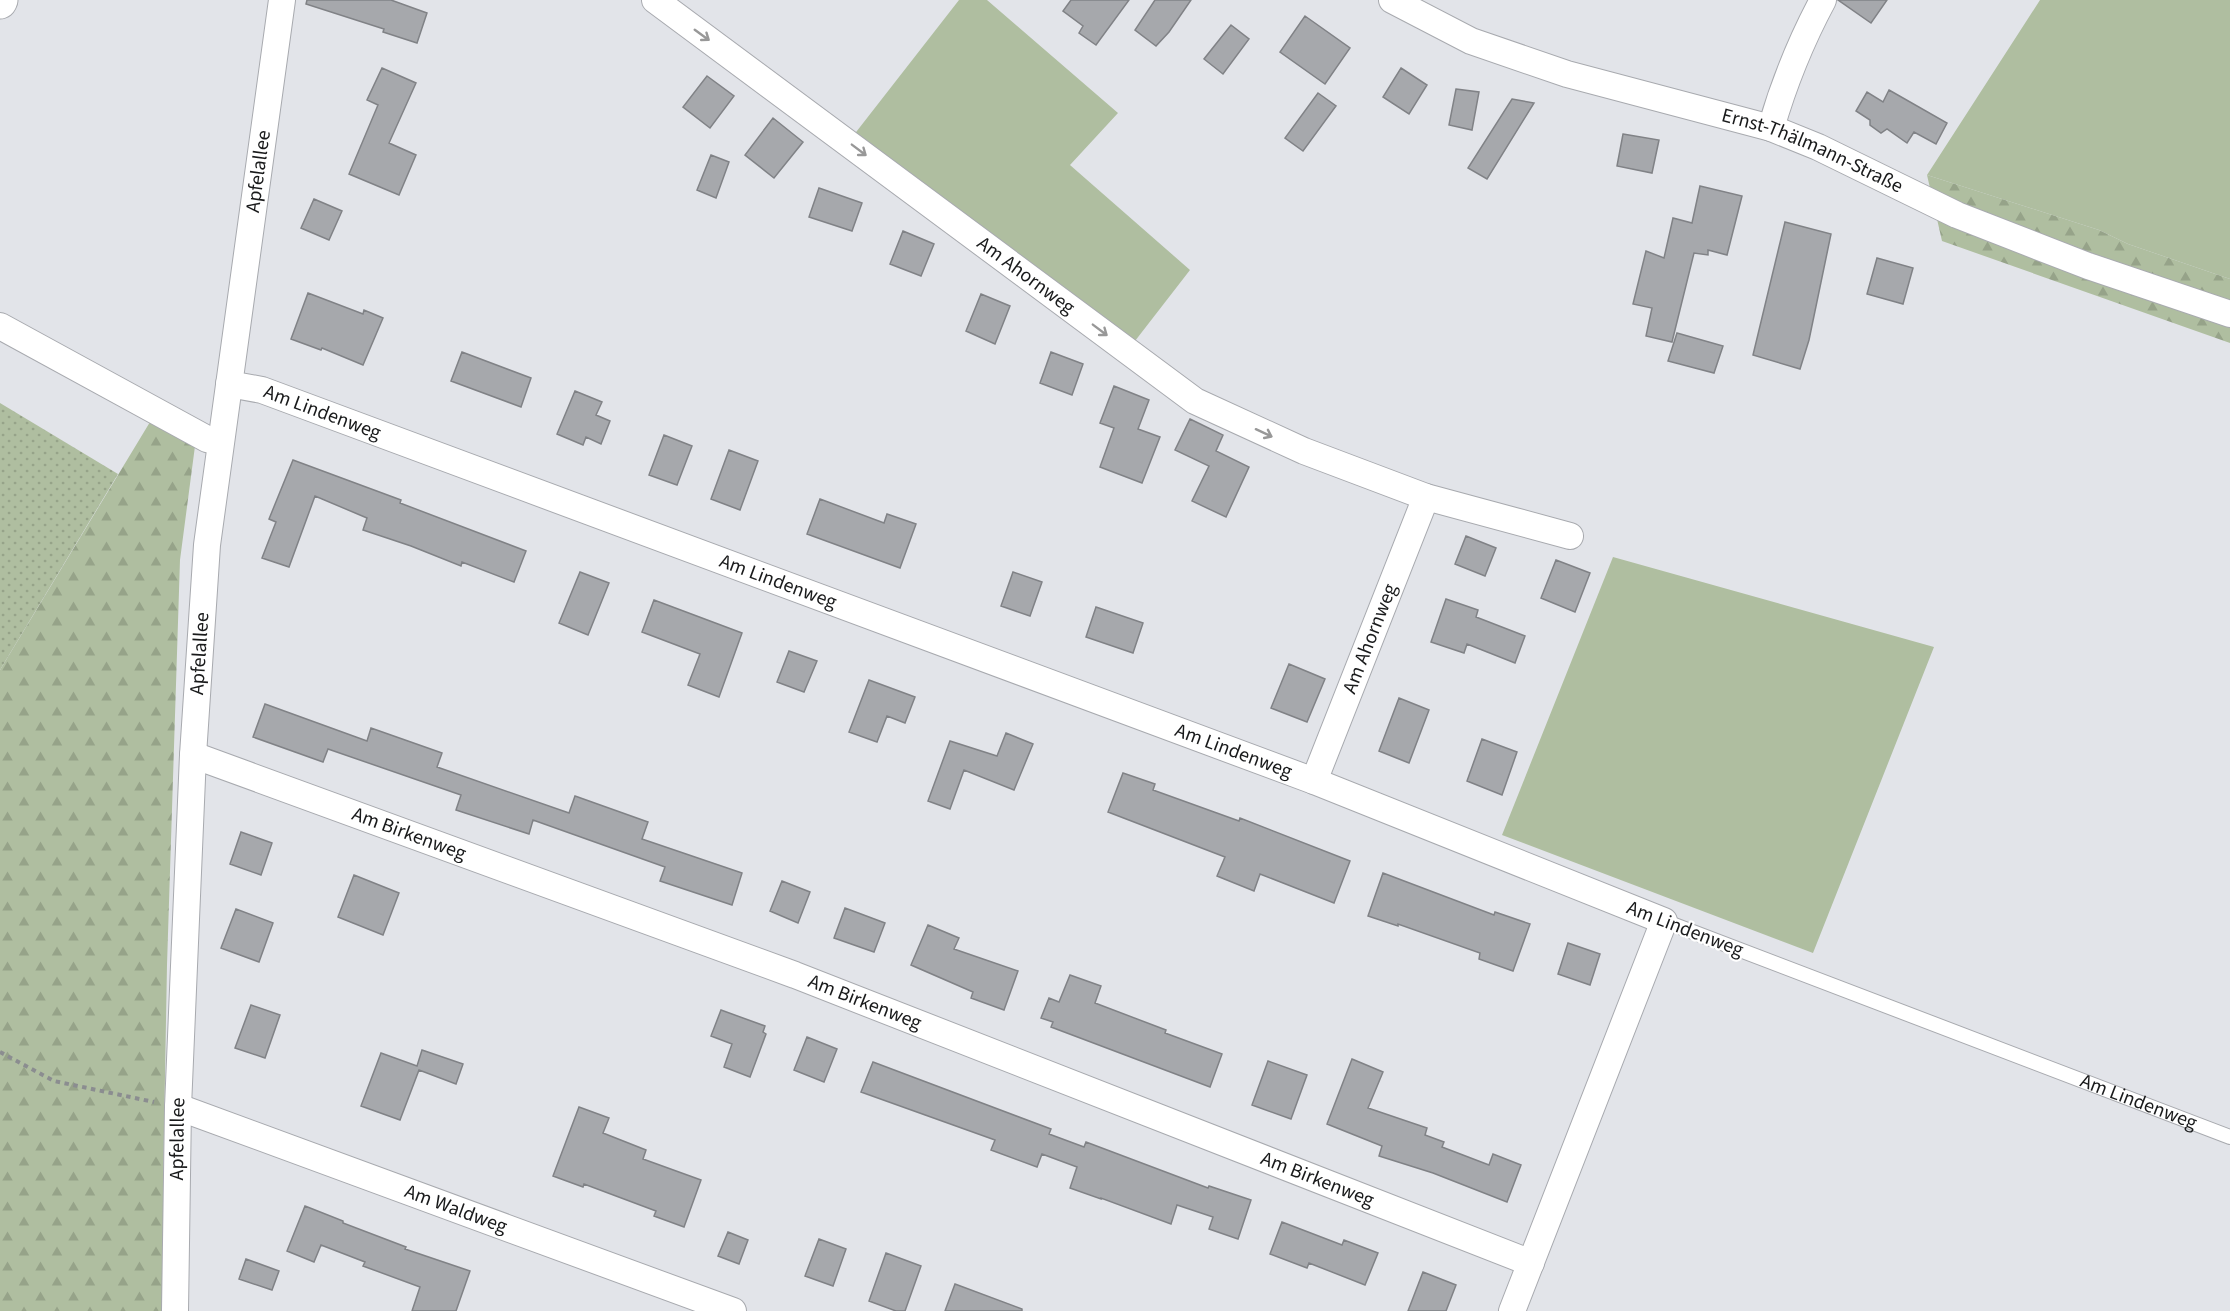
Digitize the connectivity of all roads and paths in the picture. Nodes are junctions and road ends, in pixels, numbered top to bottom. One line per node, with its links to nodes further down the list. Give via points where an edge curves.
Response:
1 (282, 0): 8 (street, Apfelallee)
2 (655, 0): 10 (street, Am Ahornweg, one-way to 10, via 1195,400 1304,451)
3 (1392, 0): 5 (street, Ernst-Thälmann-Straße, via 1471,41 1567,74)
4 (1823, 0): 5 (street, via 1802,40)
5 (1771, 128): 6 (street, Ernst-Thälmann-Straße, via 1957,215 2088,266)
6 (2230, 314)
7 (0, 326): 9 (street, via 207,439)
8 (229, 384): 9 (street, Apfelallee); 13 (street, Am Lindenweg, via 273,394)
9 (220, 442): 12 (street, Apfelallee, via 207,545)
10 (1426, 497): 11 (street, Am Ahornweg); 13 (street, Am Ahornweg)
11 (1570, 536)
12 (193, 755): 16 (street, Apfelallee); 18 (street, Am Birkenweg, via 795,975)
13 (1314, 782): 14 (street, Am Lindenweg)
14 (1664, 921): 17 (lane, Am Lindenweg); 18 (street)
15 (0, 1052): 16 (path, via 54,1081)
16 (178, 1107): 19 (street, Apfelallee); 20 (street, Am Waldweg)
17 (2230, 1137)
18 (1531, 1263): 21 (street)
19 (175, 1311)
20 (734, 1311)
21 (1512, 1311)

